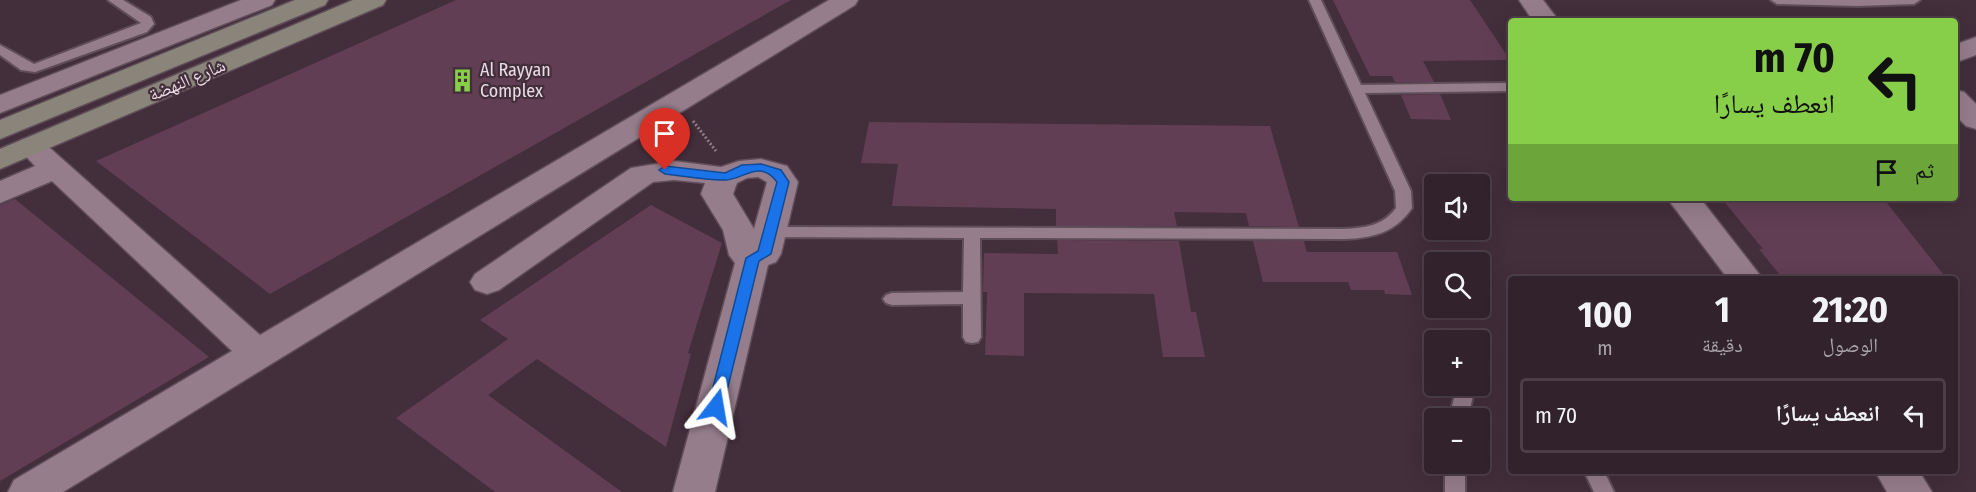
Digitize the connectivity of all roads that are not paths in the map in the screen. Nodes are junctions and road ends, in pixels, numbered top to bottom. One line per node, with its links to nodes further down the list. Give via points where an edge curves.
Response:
1 (114, 0): 14 (lane, via 148,24 35,68 26,67)
2 (263, 0): 19 (street)
3 (316, 0): 21 (main road, شارع النهضة)
4 (374, 0): 22 (main road, شارع النهضة)
5 (1315, 0): 17 (lane)
6 (1531, 0): 10 (street)
7 (1777, 0): 8 (lane)
8 (1914, 0)
9 (839, 1): 35 (street, via 674,105)
10 (1544, 18)
11 (1976, 40): 12 (street)
12 (1958, 42)
13 (1976, 45): 15 (street)
14 (0, 49)
15 (1958, 53)
16 (1508, 87): 17 (lane)
17 (1356, 89): 28 (lane, via 1405,200 1400,216 1384,228 1344,234)
18 (1958, 102): 20 (street)
19 (0, 105)
20 (1976, 120)
21 (0, 130)
22 (31, 146): 23 (main road, شارع النهضة); 24 (street)
23 (0, 160)
24 (54, 170): 26 (street); 35 (street)
25 (726, 178): 29 (street, via 717,194 739,230 746,255); 29 (street, via 742,169 761,168 781,177 782,188); 31 (street, via 663,179 625,187)
26 (0, 194)
27 (1685, 201): 30 (street)
28 (972, 233): 29 (lane); 32 (lane)
29 (761, 245): 40 (street)
30 (1744, 276)
31 (487, 282)
32 (972, 298): 33 (lane); 34 (lane)
33 (892, 299)
34 (972, 337)
35 (258, 354): 39 (street)
36 (1455, 474): 41 (lane)
37 (1595, 474): 42 (lane)
38 (1896, 474): 43 (street)
39 (29, 492)
40 (694, 492)
41 (1455, 492)
42 (1604, 492)
43 (1911, 492)

